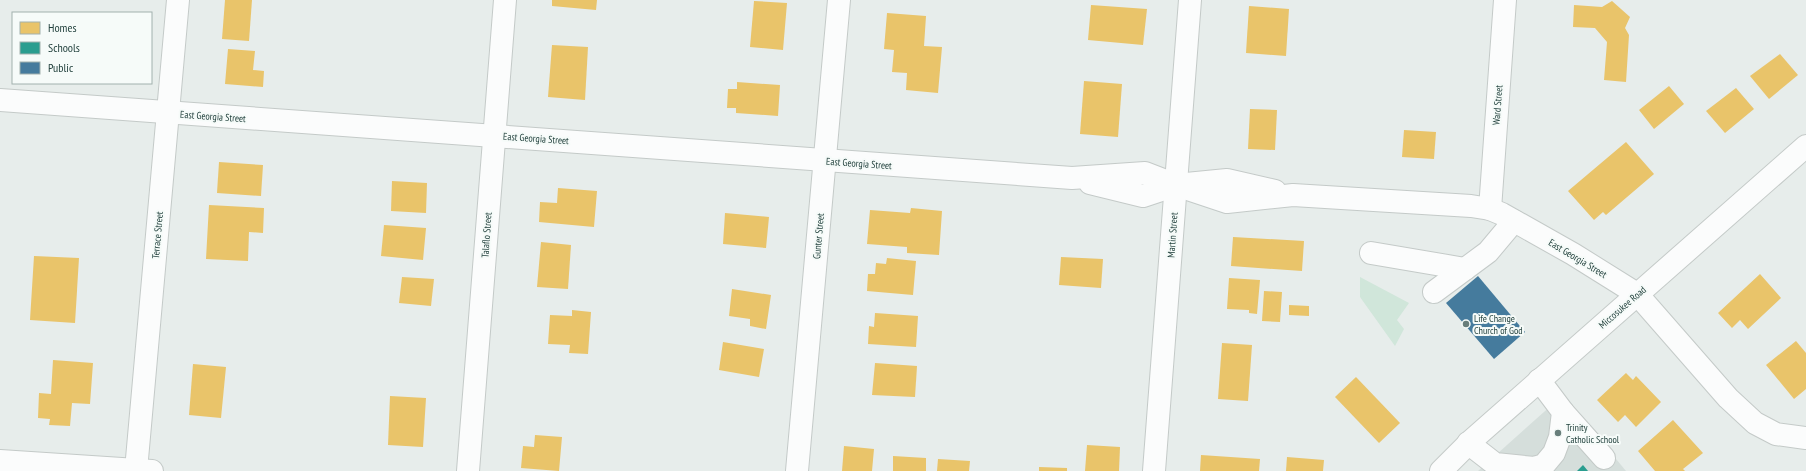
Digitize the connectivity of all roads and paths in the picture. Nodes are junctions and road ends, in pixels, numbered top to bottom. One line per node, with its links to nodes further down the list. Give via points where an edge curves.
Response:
1 (178, 0): 7 (street, Terrace Street)
2 (504, 0): 8 (street, Talaflo Street)
3 (839, 0): 10 (street, Gunter Street)
4 (1190, 0): 11 (street, Martin Street)
5 (1505, 0): 12 (street, Ward Street)
6 (0, 100): 7 (street, East Georgia Street)
7 (169, 113): 8 (street, East Georgia Street); 24 (street, Terrace Street)
8 (494, 135): 10 (street, East Georgia Street); 25 (street, Talaflo Street)
9 (1806, 146): 17 (street, Miccosukee Road)
10 (825, 160): 11 (street, East Georgia Street, via 1072,178 1145,173); 26 (street, Gunter Street)
11 (1176, 185): 12 (street, East Georgia Street, via 1227,180 1294,195); 27 (street, Martin Street)
12 (1490, 209): 13 (street, East Georgia Street)
13 (1514, 221): 15 (street, via 1488,252); 17 (street, East Georgia Street)
14 (1371, 253): 15 (street)
15 (1465, 269): 16 (street)
16 (1434, 292)
17 (1637, 294): 18 (street, Miccosukee Road); 20 (street, East Georgia Street, via 1728,398 1755,423 1776,434)
18 (1539, 380): 19 (street); 21 (street, Miccosukee Road)
19 (1563, 412): 21 (street, via 1560,437 1554,453 1544,465 1534,468 1496,464); 22 (street)
20 (1806, 438)
21 (1468, 443): 28 (street, Miccosukee Road)
22 (1604, 458)
23 (0, 462): 24 (street)
24 (144, 470)
25 (468, 471)
26 (797, 471)
27 (1154, 471)
28 (1441, 471)

